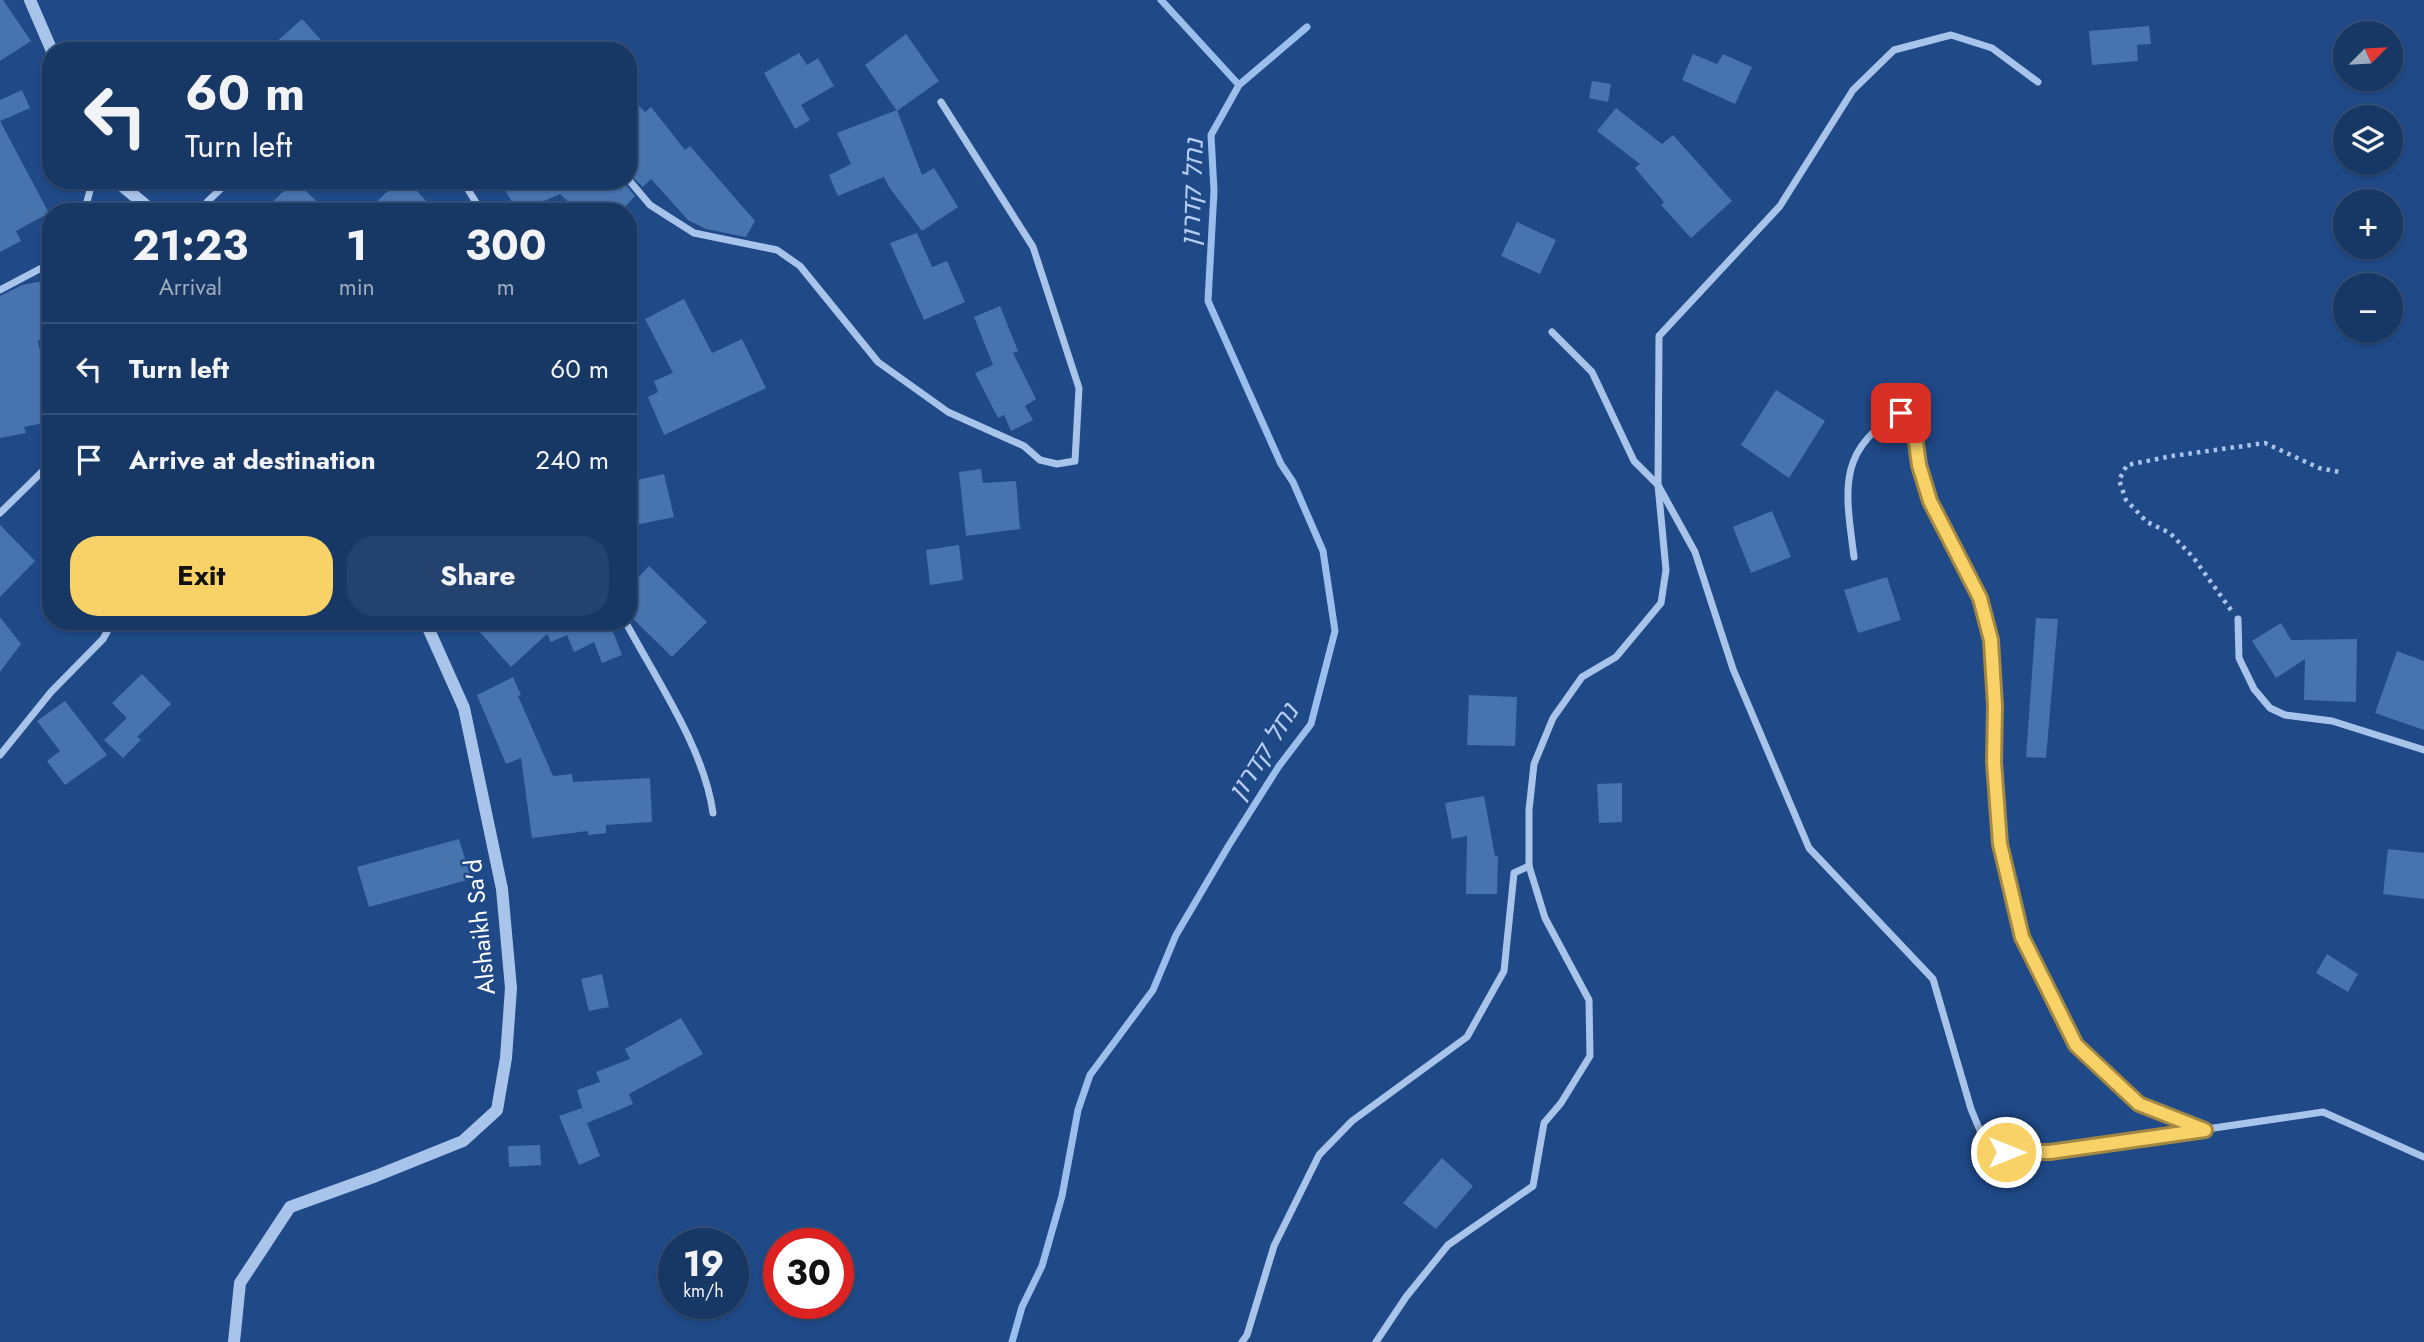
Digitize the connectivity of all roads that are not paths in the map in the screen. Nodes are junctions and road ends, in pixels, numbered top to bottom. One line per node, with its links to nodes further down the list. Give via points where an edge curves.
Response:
1 (30, 0): 2 (street)
2 (48, 42)
3 (2038, 82): 14 (street, via 1992,48 1951,35 1894,50 1853,90 1780,206 1659,336)
4 (941, 103): 7 (street, via 1033,247 1079,388 1074,461 1040,460 1024,446 948,412 878,362 800,266 777,250 694,233 650,205)
5 (126, 189): 8 (street)
6 (221, 189): 9 (street)
7 (636, 189)
8 (143, 203)
9 (206, 203)
10 (42, 268): 11 (street)
11 (0, 290)
12 (1552, 332): 14 (street, via 1592,372 1634,461)
13 (42, 472): 15 (street)
14 (1658, 485): 24 (street, via 1666,570 1661,603 1616,657 1582,677 1553,718 1534,764); 25 (street, via 1695,552 1733,669 1809,848 1933,979 1984,1140 2006,1152 2050,1152)
15 (0, 513)
16 (1854, 557): 25 (street, via 1847,475 1862,446 1881,424 1901,413 1913,420 1930,501 1980,598 1991,640 2000,844 2022,937 2076,1045 2139,1104)
17 (2238, 619): 21 (street, via 2239,658 2254,689 2270,708 2285,715 2332,720)
18 (108, 630): 22 (street)
19 (429, 630): 27 (street, Alshaikh Sa'd, via 464,708 502,890 511,988 497,1110 463,1141 290,1207 240,1283)
20 (630, 630): 23 (street, via 696,752 710,788)
21 (2424, 750)
22 (0, 755)
23 (713, 813)
24 (1529, 866): 28 (street, via 1514,873 1504,971 1467,1037 1352,1121 1319,1155 1274,1245); 29 (street, via 1545,918 1589,1000 1590,1056 1544,1124 1533,1186 1448,1245)
25 (2205, 1130): 26 (street, via 2323,1112)
26 (2424, 1157)
27 (234, 1342)
28 (1242, 1342)
29 (1376, 1342)

